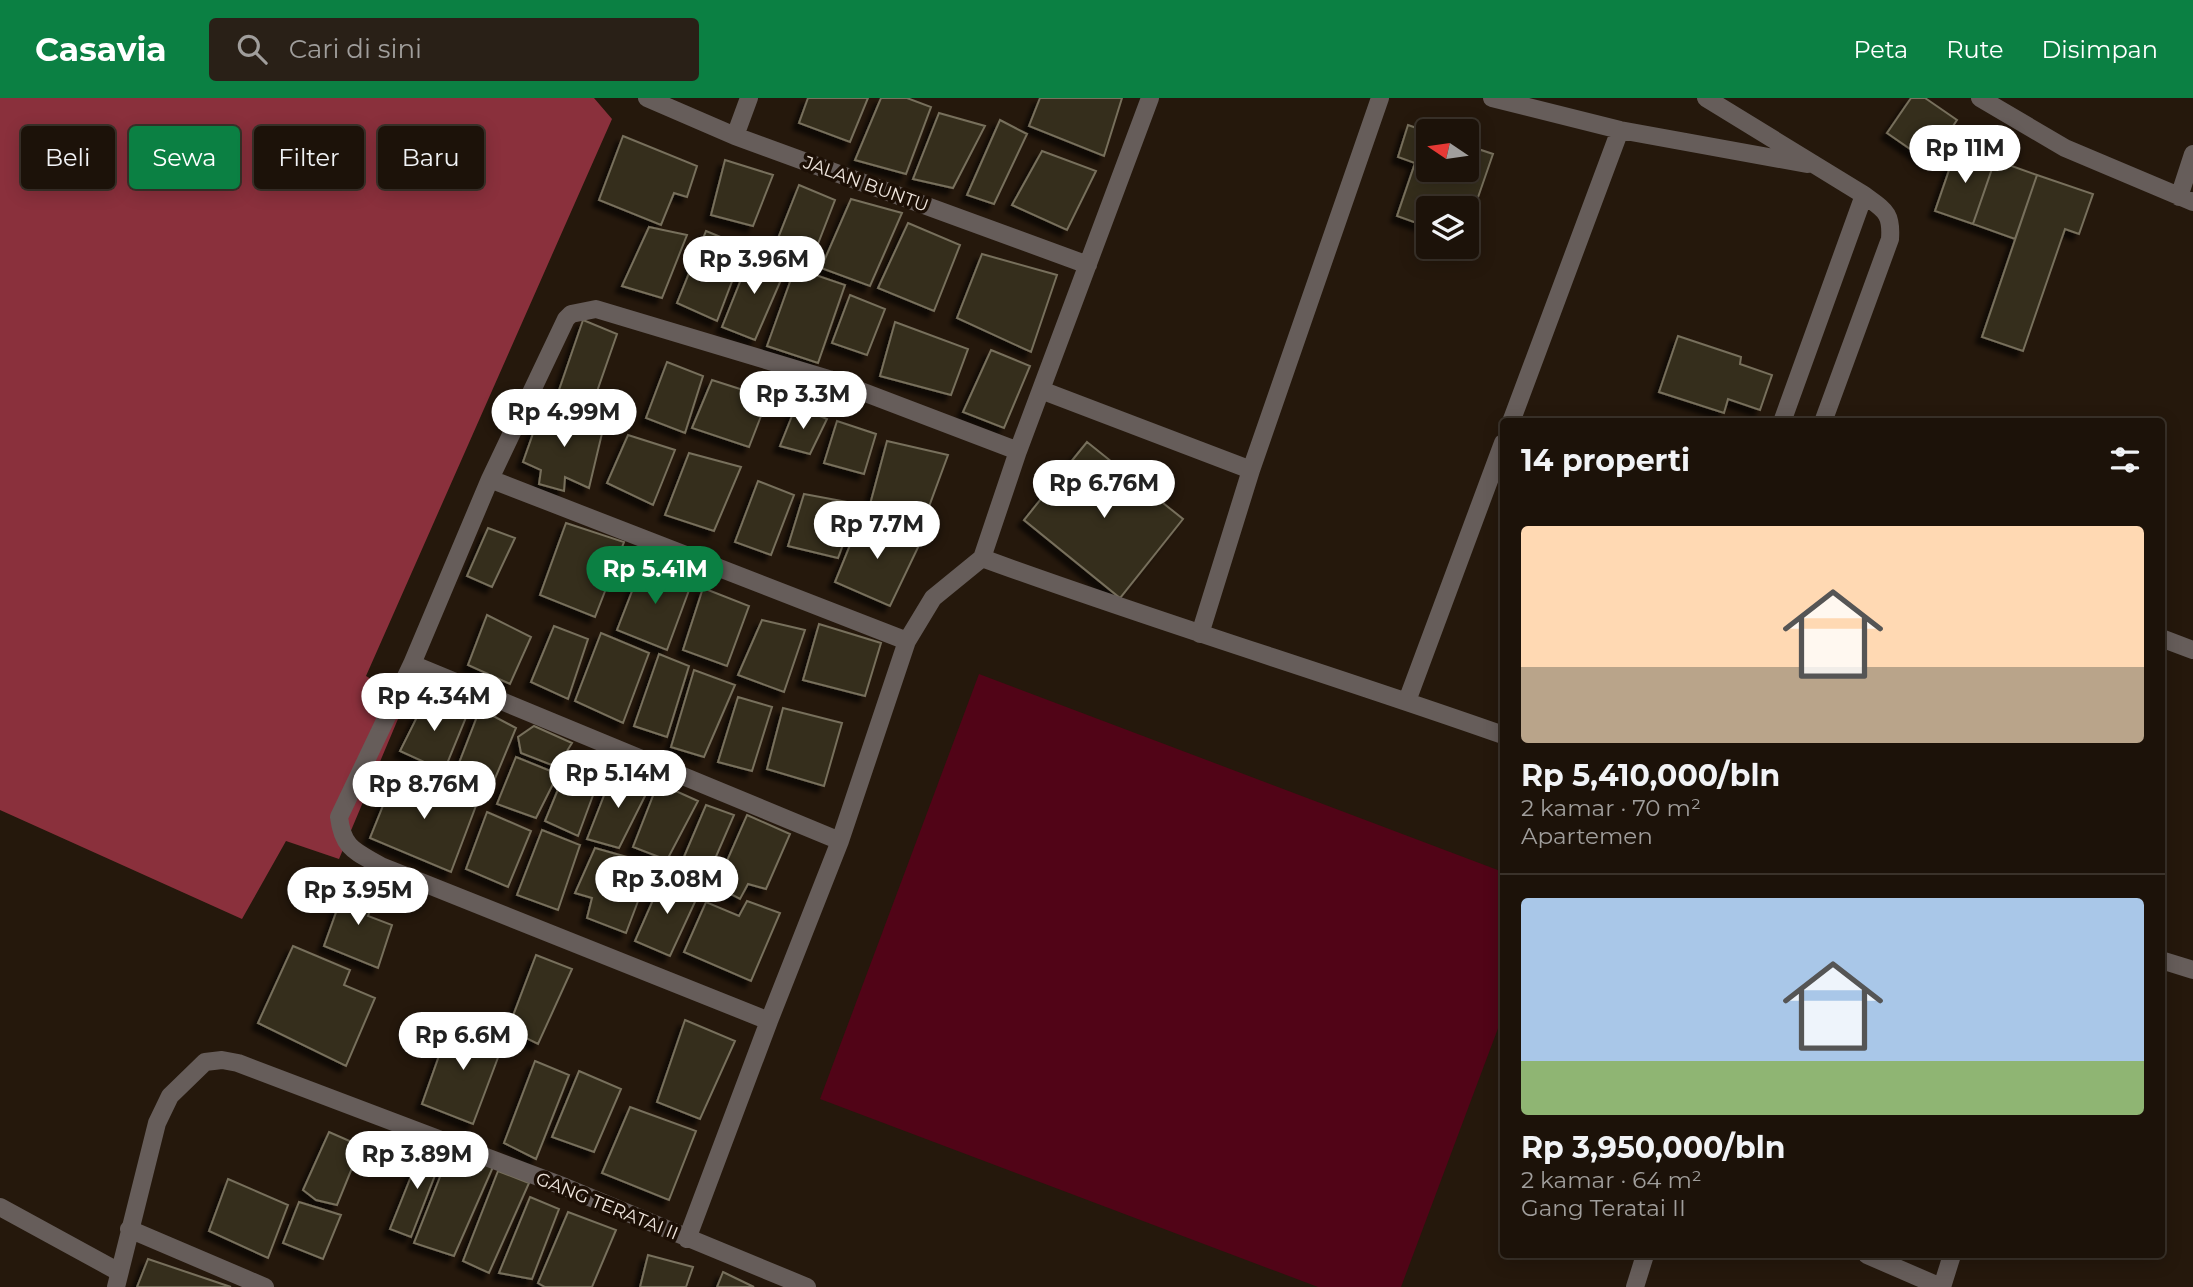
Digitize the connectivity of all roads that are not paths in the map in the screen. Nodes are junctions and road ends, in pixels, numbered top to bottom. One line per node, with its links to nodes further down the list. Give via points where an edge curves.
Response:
1 (647, 98): 9 (street, JALAN BUNTU)
2 (749, 98): 9 (street)
3 (1150, 98): 14 (street)
4 (1380, 98): 21 (street)
5 (1492, 98): 8 (street)
6 (1706, 98): 11 (street)
7 (1980, 98): 13 (street, via 2065,148)
8 (1620, 130): 11 (street); 16 (street)
9 (735, 136): 14 (street, JALAN BUNTU)
10 (2193, 154): 13 (street)
11 (1821, 166): 12 (street)
12 (1864, 195): 17 (street); 18 (street, via 1887,212 1890,239)
13 (2186, 200)
14 (1088, 265): 15 (street)
15 (1041, 390): 19 (street); 21 (street)
16 (1512, 418)
17 (1783, 418)
18 (1824, 418)
19 (1018, 451): 22 (street, via 829,379 596,309 566,319); 23 (street)
20 (1500, 451): 29 (street)
21 (1251, 470): 24 (street)
22 (490, 479): 26 (street); 28 (street)
23 (982, 558): 24 (street); 26 (street, via 933,598)
24 (1200, 634): 29 (street)
25 (2165, 640): 27 (street)
26 (907, 641): 31 (street)
27 (2193, 650)
28 (412, 664): 31 (street); 34 (street, via 339,817 347,845 381,866)
29 (1407, 701): 30 (street)
30 (1500, 734)
31 (840, 841): 34 (street)
32 (2165, 961): 33 (street)
33 (2193, 970)
34 (769, 1021): 37 (street)
35 (0, 1207): 41 (street)
36 (129, 1229): 37 (street, GANG TERATAI II, via 158,1123 170,1096 205,1062 222,1060 565,1187); 41 (street, GANG TERATAI II); 42 (street)
37 (687, 1239): 43 (street, GANG TERATAI II)
38 (1644, 1258): 44 (street)
39 (1874, 1258): 45 (street)
40 (1951, 1258): 45 (street)
41 (118, 1279)
42 (265, 1287)
43 (807, 1287)
44 (1635, 1287)
45 (1941, 1287)

